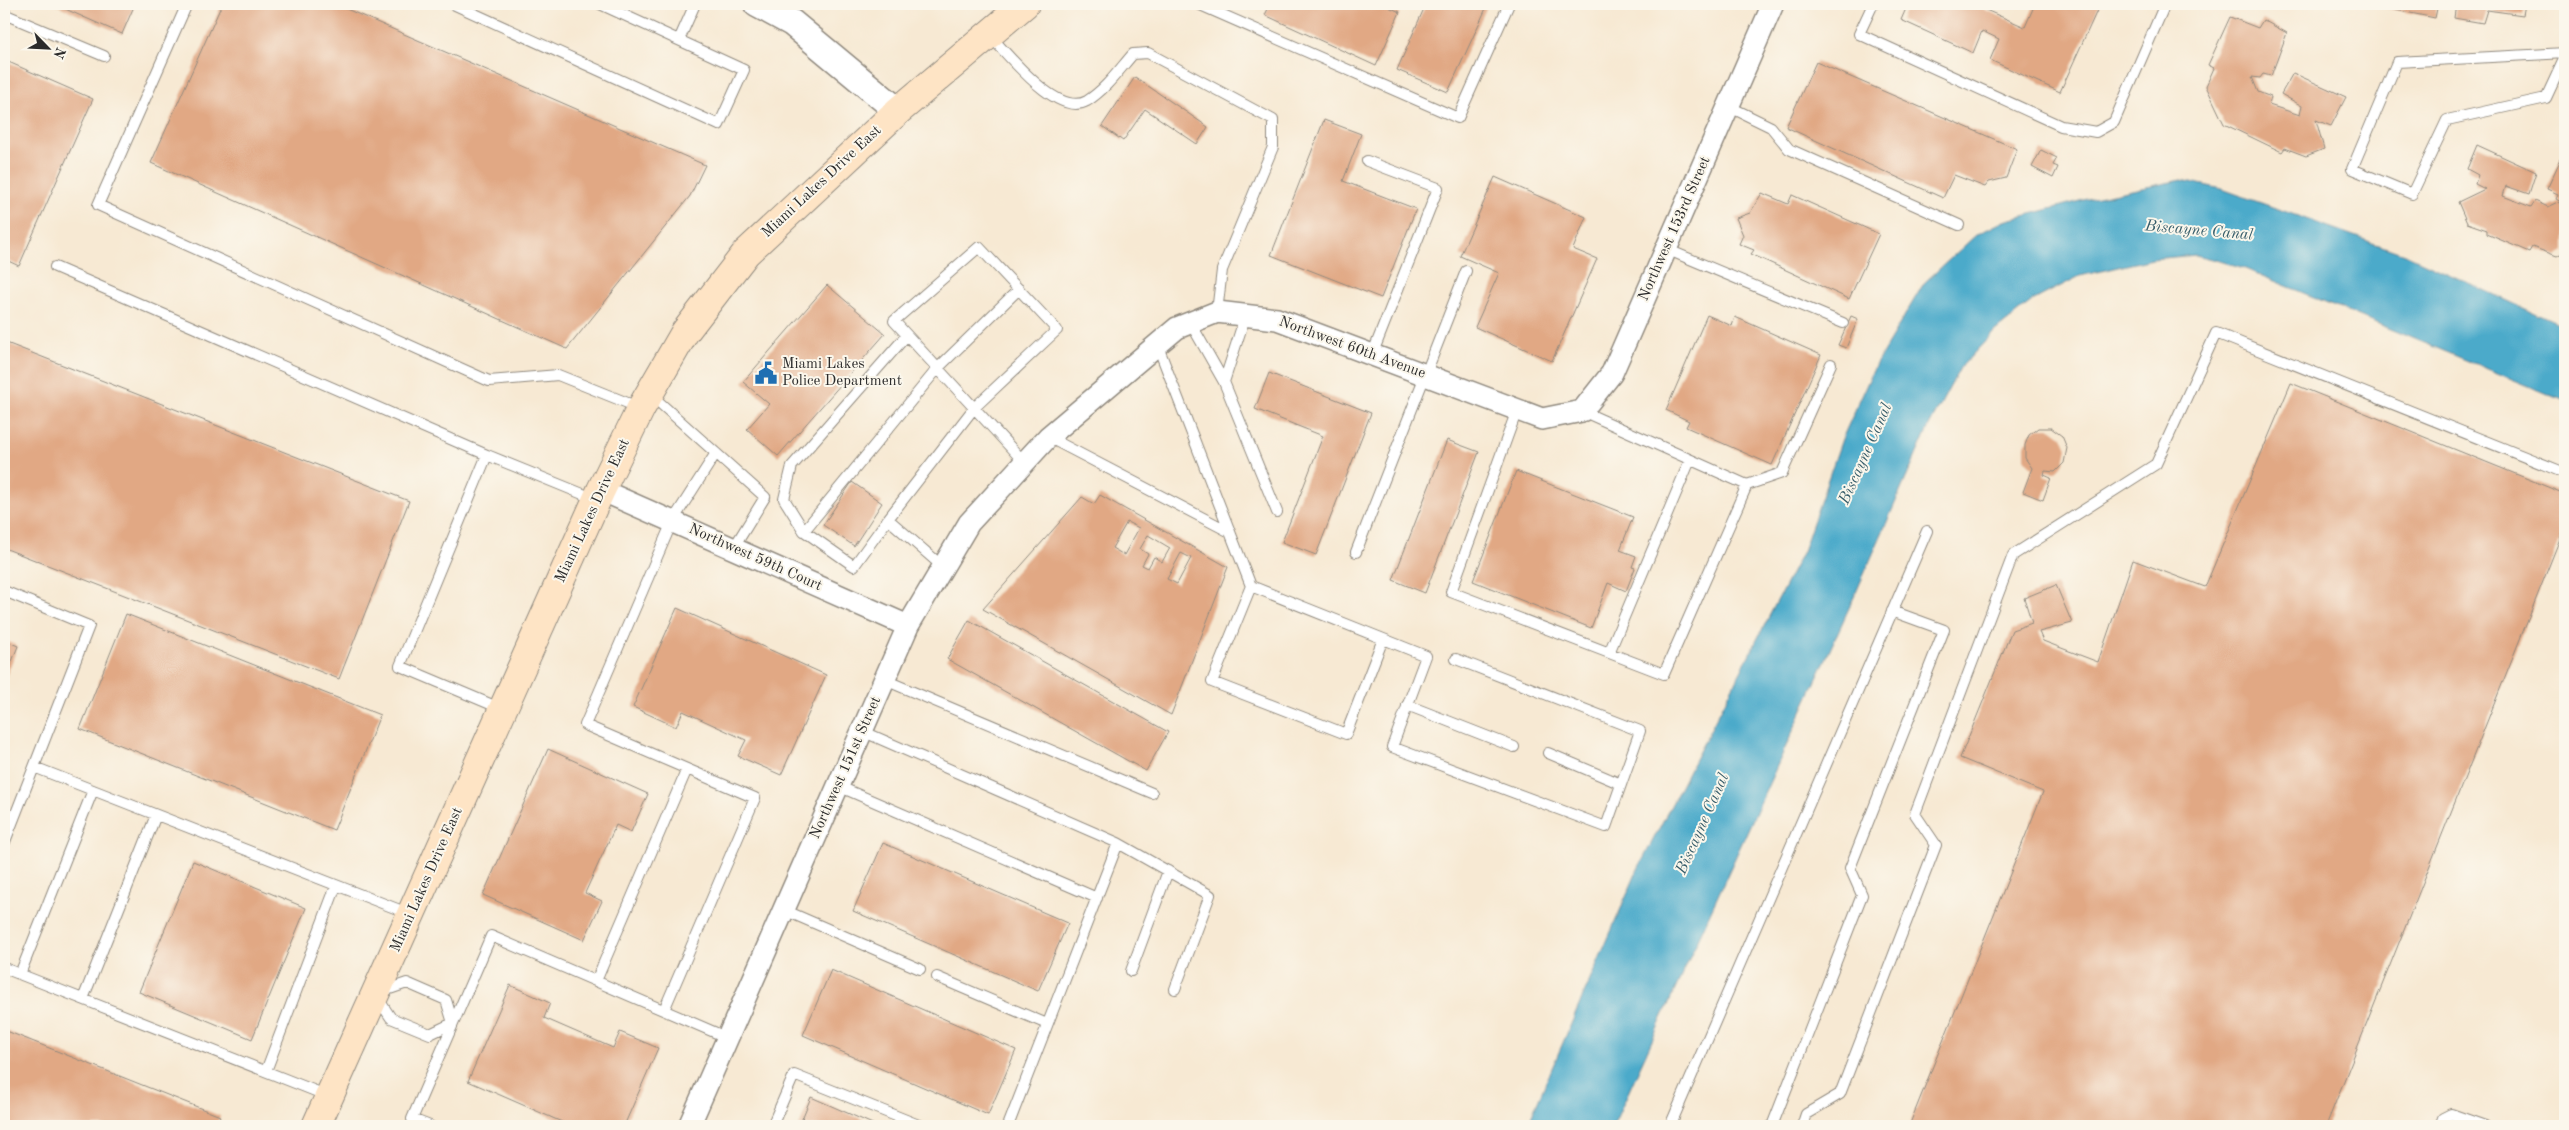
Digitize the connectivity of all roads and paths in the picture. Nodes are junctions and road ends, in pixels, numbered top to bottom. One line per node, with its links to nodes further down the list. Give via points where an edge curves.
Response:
1 (187, 4): 36 (lane, via 98,205 490,381 558,375)
2 (453, 4): 14 (lane, via 719,125 744,70)
3 (600, 4): 14 (lane)
4 (696, 4): 14 (lane)
5 (757, 4): 18 (street, via 792,23)
6 (1025, 4): 13 (main road, Miami Lakes Drive East)
7 (1198, 4): 8 (lane, via 1458,118)
8 (1509, 4)
9 (1773, 4): 17 (street, Northwest 153rd Street)
10 (1872, 4): 11 (lane, via 1859,34 2062,126 2096,132 2114,122)
11 (2165, 4)
12 (4, 14): 16 (lane)
13 (989, 35): 18 (main road, Miami Lakes Drive East); 25 (lane, via 1054,99 1070,104 1085,102 1102,90 1133,54 1148,52 1273,120 1273,147 1222,270)
14 (679, 40)
15 (2565, 55): 15 (lane, via 2546,98 2447,120 2412,194 2352,169 2397,62)
16 (104, 56)
17 (1728, 106): 20 (lane, via 1771,127 1789,149); 21 (street, Northwest 153rd Street)
18 (898, 111): 36 (main road, Miami Lakes Drive East, via 746,253 685,332)
19 (1367, 161): 31 (lane, via 1438,188)
20 (1959, 225)
21 (1666, 249): 28 (lane); 39 (street, Northwest 153rd Street, via 1612,373)
22 (55, 267): 42 (lane)
23 (1466, 271): 34 (lane)
24 (1019, 289): 29 (lane, via 979,246 894,321); 33 (lane); 37 (lane, via 1057,330)
25 (1217, 312): 26 (street, Northwest 60th Avenue); 27 (street)
26 (1246, 317): 31 (street, Northwest 60th Avenue, via 1276,319); 35 (lane)
27 (1190, 322): 30 (street); 35 (lane)
28 (1843, 323)
29 (907, 335): 33 (lane); 51 (lane, via 792,466 784,499)
30 (1157, 344): 40 (street); 53 (lane)
31 (1372, 355): 34 (street, Northwest 60th Avenue)
32 (1831, 364): 46 (lane, via 1782,473)
33 (938, 368): 37 (lane); 51 (lane)
34 (1426, 375): 38 (street, Northwest 60th Avenue); 55 (lane)
35 (1224, 382): 48 (lane)
36 (645, 401): 41 (lane); 47 (main road, Miami Lakes Drive East)
37 (974, 408): 44 (lane); 49 (lane)
38 (1517, 410): 39 (street, Northwest 60th Avenue, via 1542,419); 62 (lane, via 1451,592)
39 (1582, 412): 43 (lane)
40 (1048, 438): 44 (street, Northwest 151st Street); 53 (lane)
41 (716, 453): 50 (lane); 54 (lane, via 765,497)
42 (487, 455): 47 (lane); 66 (lane, via 400,666)
43 (1690, 460): 46 (lane); 62 (lane)
44 (1025, 463): 56 (street, Northwest 151st Street, via 969,524)
45 (2565, 473): 107 (lane, via 2216,333 2156,464 2013,555 1915,814 1936,845 1840,1094 1806,1114)
46 (1747, 486): 62 (lane, via 1664,674)
47 (599, 495): 50 (street, Northwest 59th Court); 66 (main road, Miami Lakes Drive East)
48 (1278, 512)
49 (888, 519): 51 (lane, via 854,566); 56 (lane)
50 (672, 522): 54 (street, Northwest 59th Court); 71 (lane, via 585,725)
51 (804, 531)
52 (1927, 531): 59 (lane)
53 (1230, 532): 57 (lane)
54 (733, 549): 60 (street, Northwest 59th Court)
55 (1356, 552)
56 (943, 567): 60 (street, Northwest 151st Street)
57 (1251, 586): 61 (lane); 61 (lane, via 1212,682 1346,734)
58 (4, 591): 70 (lane, via 89,626)
59 (1892, 611): 105 (lane); 106 (lane, via 1944,630 1850,868 1862,895)
60 (908, 626): 64 (street, Northwest 151st Street)
61 (1383, 639): 65 (lane, via 1426,656)
62 (1609, 653)
63 (1456, 659): 72 (lane, via 1640,731)
64 (885, 680): 67 (street, Northwest 151st Street); 75 (lane)
65 (1407, 705): 68 (lane); 72 (lane, via 1392,747 1597,823 1606,826)
66 (503, 709): 83 (main road, Miami Lakes Drive East)
67 (862, 731): 73 (street, Northwest 151st Street); 77 (lane)
68 (1514, 747)
69 (1548, 753): 72 (lane)
70 (34, 767): 74 (lane); 78 (lane)
71 (687, 769): 89 (lane); 93 (lane, via 755,798)
72 (1621, 784)
73 (838, 786): 81 (lane); 82 (street, Northwest 151st Street)
74 (92, 790): 76 (lane); 87 (lane)
75 (1152, 793)
76 (156, 815): 80 (lane); 92 (lane)
77 (1118, 843): 79 (lane); 81 (lane)
78 (4, 844)
79 (1168, 871): 86 (lane); 90 (lane, via 1210,895)
80 (336, 886): 83 (lane); 97 (lane)
81 (1096, 898): 95 (lane)
82 (784, 910): 85 (lane); 96 (street, Northwest 151st Street)
83 (411, 915): 91 (main road, Miami Lakes Drive East)
84 (4, 968): 87 (lane)
85 (920, 969)
86 (1131, 971)
87 (20, 974): 92 (lane)
88 (937, 976): 95 (lane)
89 (596, 981): 93 (lane); 94 (lane, via 491,936)
90 (1175, 989)
91 (376, 994): 94 (lane, via 391,1018 430,1034); 94 (lane, via 406,983 446,1000); 98 (main road, Miami Lakes Drive East)
92 (83, 999): 97 (lane)
93 (664, 1010): 96 (lane)
94 (453, 1024): 100 (lane, via 412,1119)
95 (1047, 1024): 104 (lane)
96 (728, 1038): 101 (street, Northwest 151st Street)
97 (266, 1071): 98 (lane)
98 (329, 1096): 99 (main road, Miami Lakes Drive East)
99 (316, 1126)
100 (430, 1126)
101 (689, 1126)
102 (772, 1126): 103 (lane, via 794,1075)
103 (922, 1126)
104 (1008, 1126)
105 (1670, 1126)
106 (1772, 1126)
107 (1802, 1126)
108 (2440, 1126): 109 (lane, via 2444,1118 2452,1114)
109 (2485, 1126)

